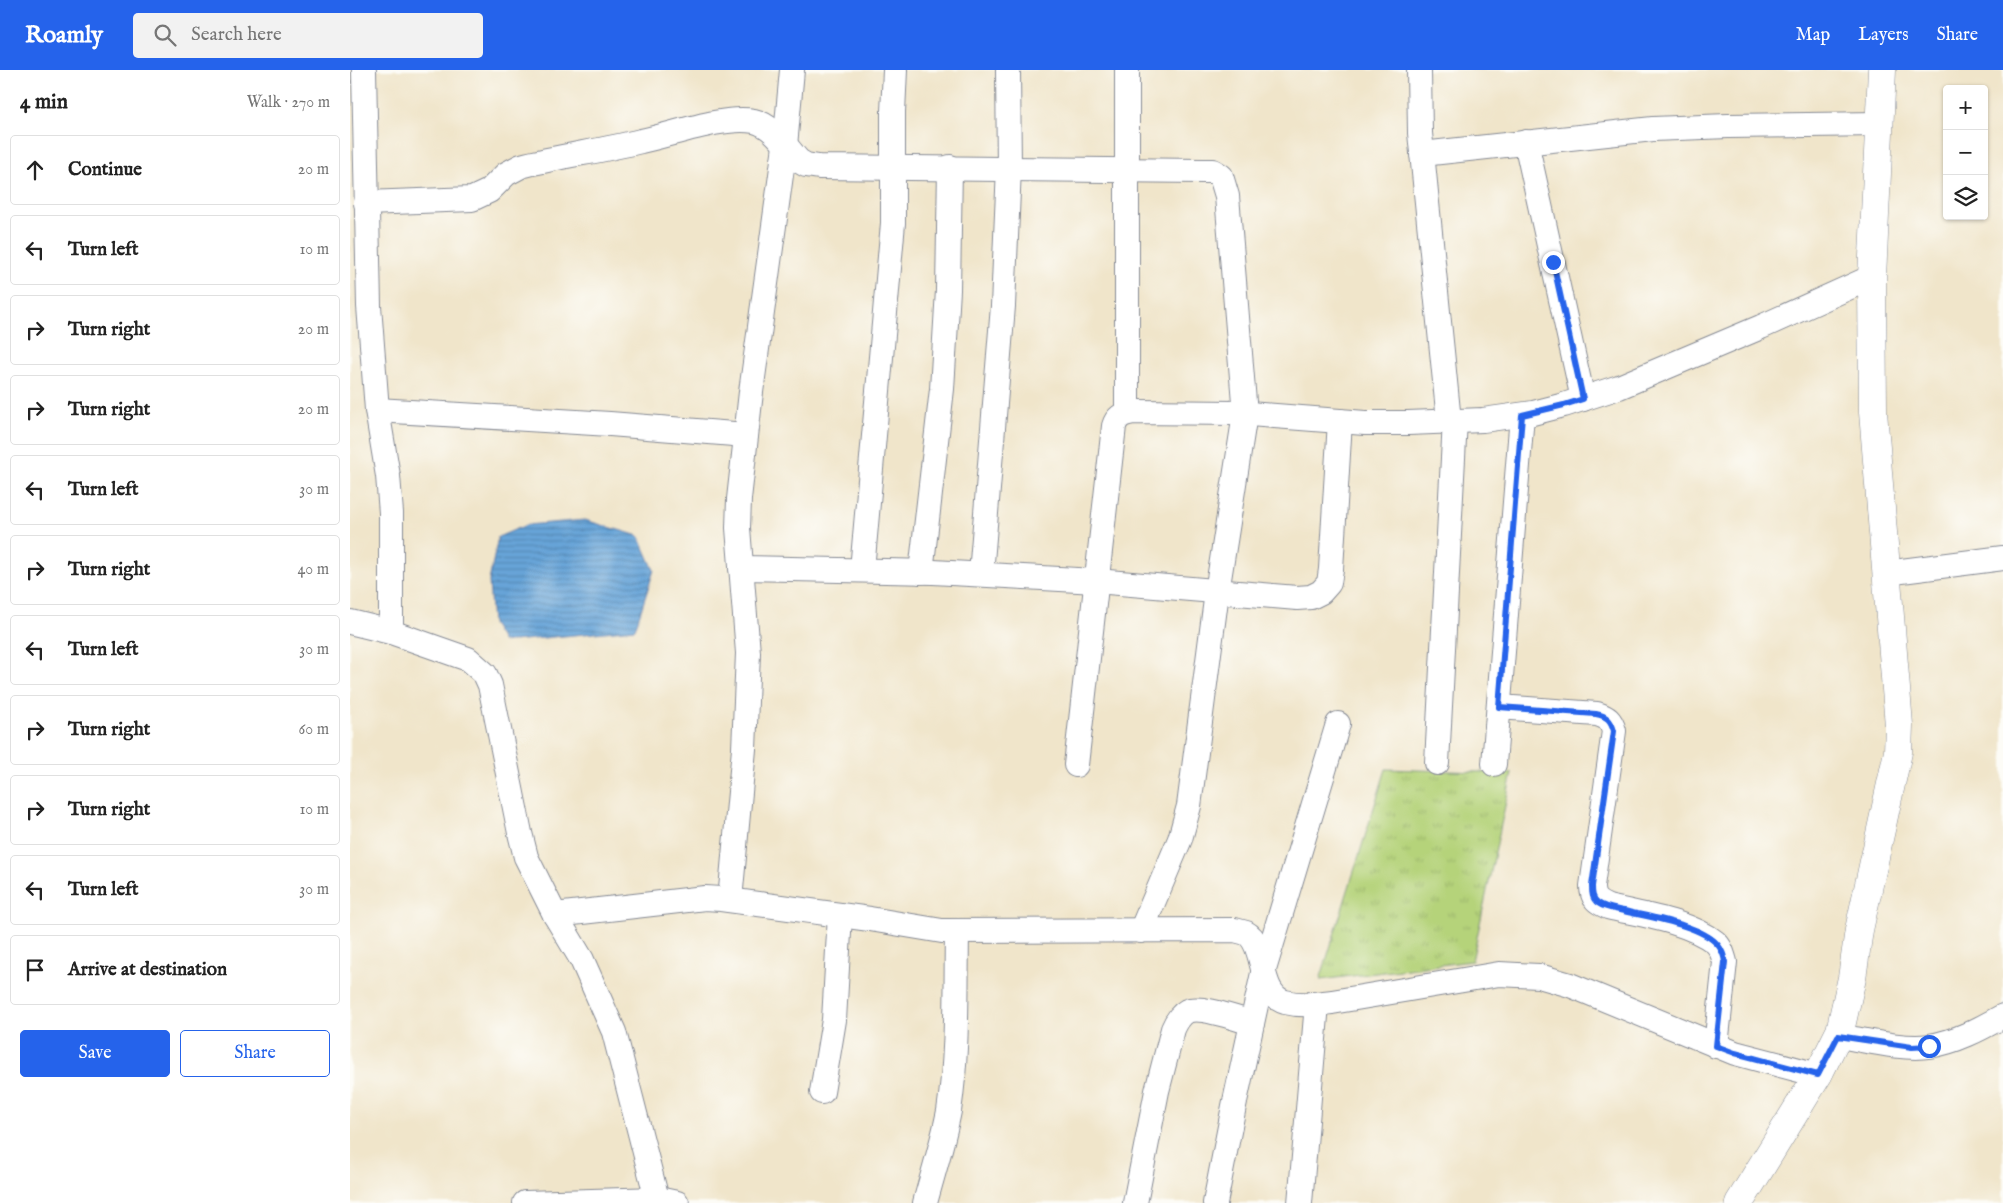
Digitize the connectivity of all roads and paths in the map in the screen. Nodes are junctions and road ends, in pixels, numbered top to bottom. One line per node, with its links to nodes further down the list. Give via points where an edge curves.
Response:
1 (364, 70): 16 (street)
2 (792, 70): 10 (street)
3 (895, 70): 12 (street)
4 (1008, 70): 14 (street)
5 (1126, 70): 15 (street)
6 (1419, 70): 11 (street)
7 (1882, 70): 8 (street)
8 (1879, 124): 9 (street, via 1663,129); 17 (street)
9 (1526, 142): 11 (street); 18 (street)
10 (785, 146): 12 (street, via 799,161 812,166); 16 (street, via 770,128 762,124 734,121 521,166 506,174 489,191 472,199); 25 (street)
11 (1422, 154): 24 (street)
12 (893, 167): 13 (street); 28 (street, via 893,223)
13 (950, 167): 14 (street); 29 (street, via 942,389)
14 (1009, 168): 15 (street); 31 (street, via 998,382)
15 (1127, 170): 20 (street); 21 (street, via 1213,171 1221,176 1227,196)
16 (366, 203): 19 (street)
17 (1872, 277): 18 (street, via 1693,356); 30 (street, via 1873,412)
18 (1583, 399): 22 (street)
19 (377, 410): 25 (street); 35 (street, via 391,513)
20 (1127, 413): 21 (street); 32 (street, via 1116,420 1114,426)
21 (1245, 414): 23 (street); 33 (street)
22 (1522, 415): 24 (street); 36 (street)
23 (1340, 421): 24 (street); 33 (street, via 1329,583 1310,597)
24 (1452, 421): 38 (street)
25 (746, 435): 27 (street, via 738,528)
26 (2003, 558): 30 (street)
27 (741, 568): 28 (street); 41 (street, via 748,653 747,695)
28 (862, 570): 29 (street)
29 (921, 572): 31 (street)
30 (1886, 573): 50 (street, via 1899,725 1898,752)
31 (981, 574): 32 (street)
32 (1096, 581): 33 (street); 39 (street)
33 (1217, 592): 44 (street, via 1188,806 1180,839)
34 (350, 622): 35 (street)
35 (391, 632): 42 (street, via 468,659 484,674 490,685 526,857)
36 (1499, 707): 40 (street); 51 (street, via 1596,714 1612,724 1614,731 1592,895 1597,902 1608,907 1680,925 1700,932 1716,943 1725,962)
37 (1338, 724): 46 (street)
38 (1437, 763)
39 (1076, 764)
40 (1494, 764)
41 (730, 900): 42 (street, via 705,898); 43 (street)
42 (555, 915): 54 (street, via 582,960 614,1032)
43 (840, 915): 45 (street); 53 (street, via 834,1020)
44 (1141, 931): 45 (street); 46 (street, via 1235,930 1246,933 1253,939)
45 (958, 932): 56 (street, via 951,1089 944,1133)
46 (1263, 973): 47 (street, via 1273,993 1283,1002); 49 (street)
47 (1317, 1004): 51 (street, via 1499,974 1538,976 1570,984); 59 (street)
48 (2003, 1016): 50 (street, via 1971,1034 1929,1046 1912,1047)
49 (1252, 1023): 57 (street, via 1194,1009 1176,1021 1157,1091); 58 (street)
50 (1838, 1036): 52 (street)
51 (1716, 1046): 52 (street)
52 (1818, 1075): 60 (street)
53 (822, 1092)
54 (665, 1202): 55 (street)
55 (525, 1203)
56 (925, 1203)
57 (1135, 1203)
58 (1215, 1203)
59 (1300, 1203)
60 (1739, 1203)

